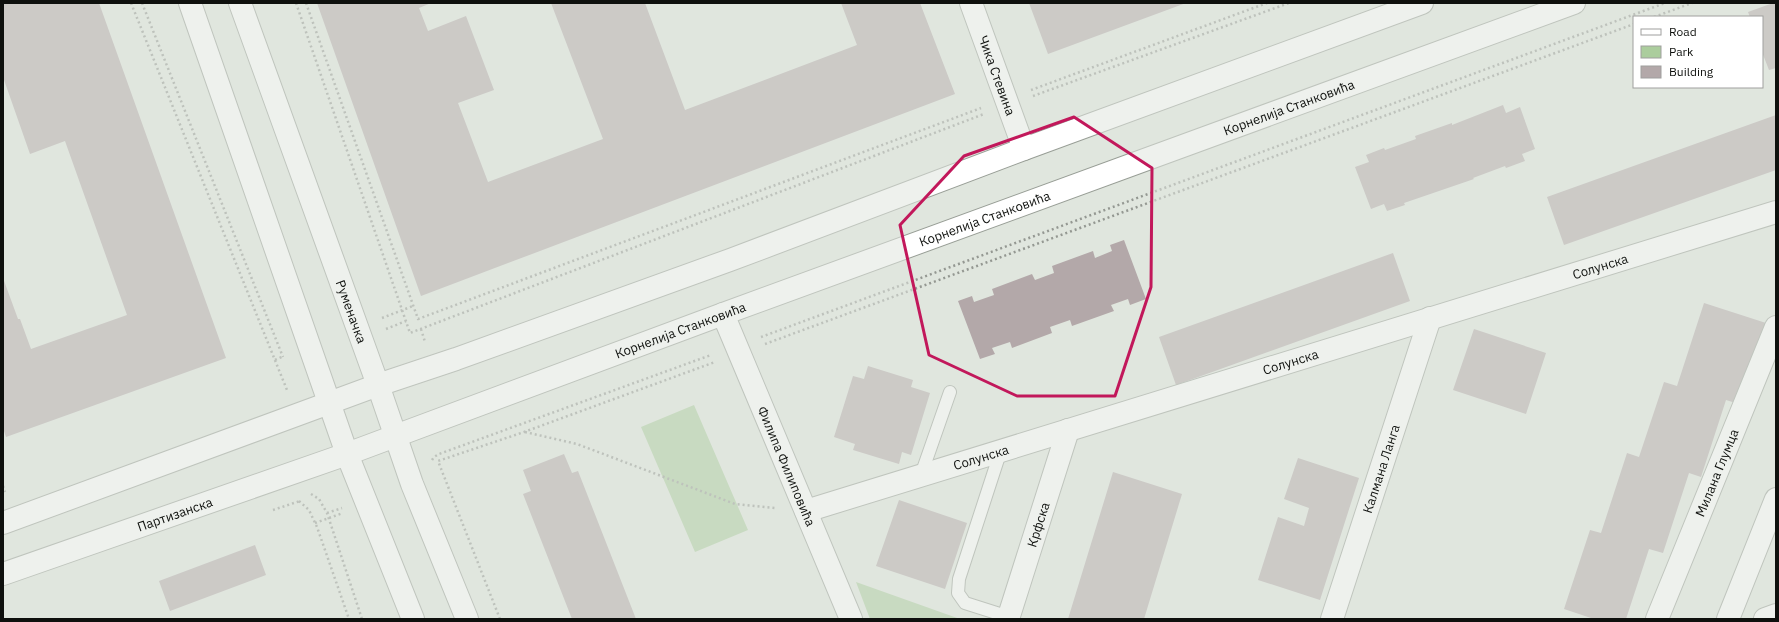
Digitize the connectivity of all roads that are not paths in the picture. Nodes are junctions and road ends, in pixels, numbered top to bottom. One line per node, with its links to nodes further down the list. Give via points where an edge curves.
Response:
1 (190, 3): 13 (main road)
2 (240, 3): 11 (main road, Руменачка)
3 (970, 3): 6 (main road, Чика Стевина)
4 (1422, 3): 6 (main road)
5 (1574, 3): 8 (main road, Корнелија Станковића)
6 (1024, 149): 11 (main road, via 730,260 456,359)
7 (1776, 212): 9 (main road, Солунска)
8 (723, 314): 15 (main road, Корнелија Станковића); 20 (main road, Филипа Филиповића)
9 (1430, 318): 14 (main road, Солунска); 28 (main road, Калмана Ланга)
10 (1776, 327): 29 (main road, Милана Глумца)
11 (378, 384): 13 (main road); 15 (main road, Руменачка)
12 (950, 392): 18 (lane)
13 (329, 403): 17 (main road); 21 (main road)
14 (1068, 430): 16 (main road, Солунска); 24 (main road, Крфска)
15 (395, 436): 17 (main road, Корнелија Станковића); 26 (main road, Руменачка)
16 (1001, 450): 18 (main road, Солунска); 24 (lane, via 959,579 958,593 965,603)
17 (347, 454): 22 (main road, Партизанска); 25 (main road)
18 (921, 475): 20 (main road, Солунска)
19 (1776, 499): 30 (main road)
20 (806, 510): 27 (main road, Филипа Филиповића)
21 (3, 523)
22 (3, 574)
23 (1776, 615): 31 (main road)
24 (1009, 618)
25 (413, 619)
26 (467, 619)
27 (851, 619)
28 (1332, 619)
29 (1657, 619)
30 (1728, 619)
31 (1765, 619)

